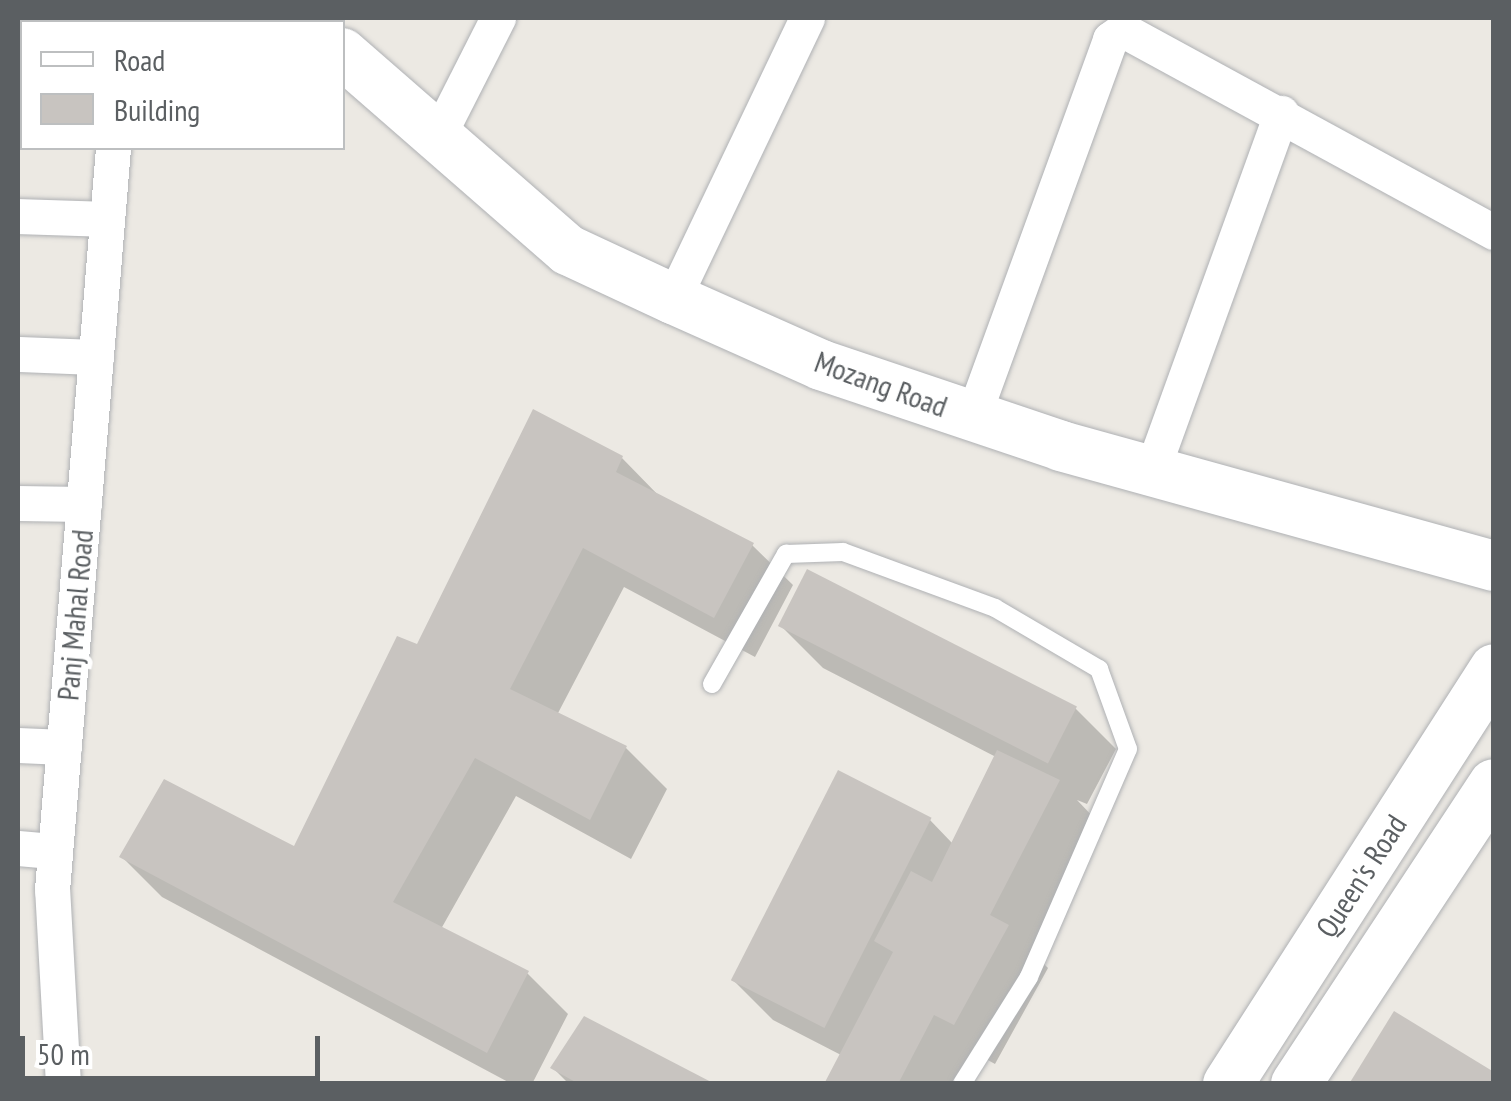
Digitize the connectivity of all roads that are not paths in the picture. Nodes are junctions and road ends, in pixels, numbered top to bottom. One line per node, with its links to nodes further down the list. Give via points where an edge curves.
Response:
1 (498, 18): 5 (street)
2 (807, 18): 10 (street)
3 (345, 56): 5 (main road, Mozang Road)
4 (1281, 113): 9 (street); 13 (street, via 1142,34 1123,30 1110,38); 14 (street)
5 (437, 138): 10 (main road, Mozang Road, via 568,250)
6 (113, 150): 8 (street, Panj Mahal Road)
7 (18, 216): 8 (street)
8 (107, 219): 12 (street, Panj Mahal Road)
9 (1494, 232)
10 (673, 300): 13 (main road, Mozang Road, via 821,364)
11 (18, 354): 12 (street)
12 (96, 356): 16 (street, Panj Mahal Road)
13 (972, 416): 14 (main road, Mozang Road)
14 (1151, 473): 17 (main road, Mozang Road)
15 (18, 503): 16 (street)
16 (84, 504): 21 (street, Panj Mahal Road)
17 (1494, 566)
18 (1494, 669): 27 (main road, Queen's Road)
19 (712, 684): 26 (lane, via 786,554 843,552 860,558 995,608 1099,669 1128,749 1029,977)
20 (18, 745): 21 (street)
21 (64, 747): 24 (street, Panj Mahal Road)
22 (1494, 784): 28 (main road, Queen's Road)
23 (18, 848): 24 (street)
24 (56, 851): 25 (street, Panj Mahal Road)
25 (63, 1084)
26 (962, 1084)
27 (1228, 1084)
28 (1296, 1084)

